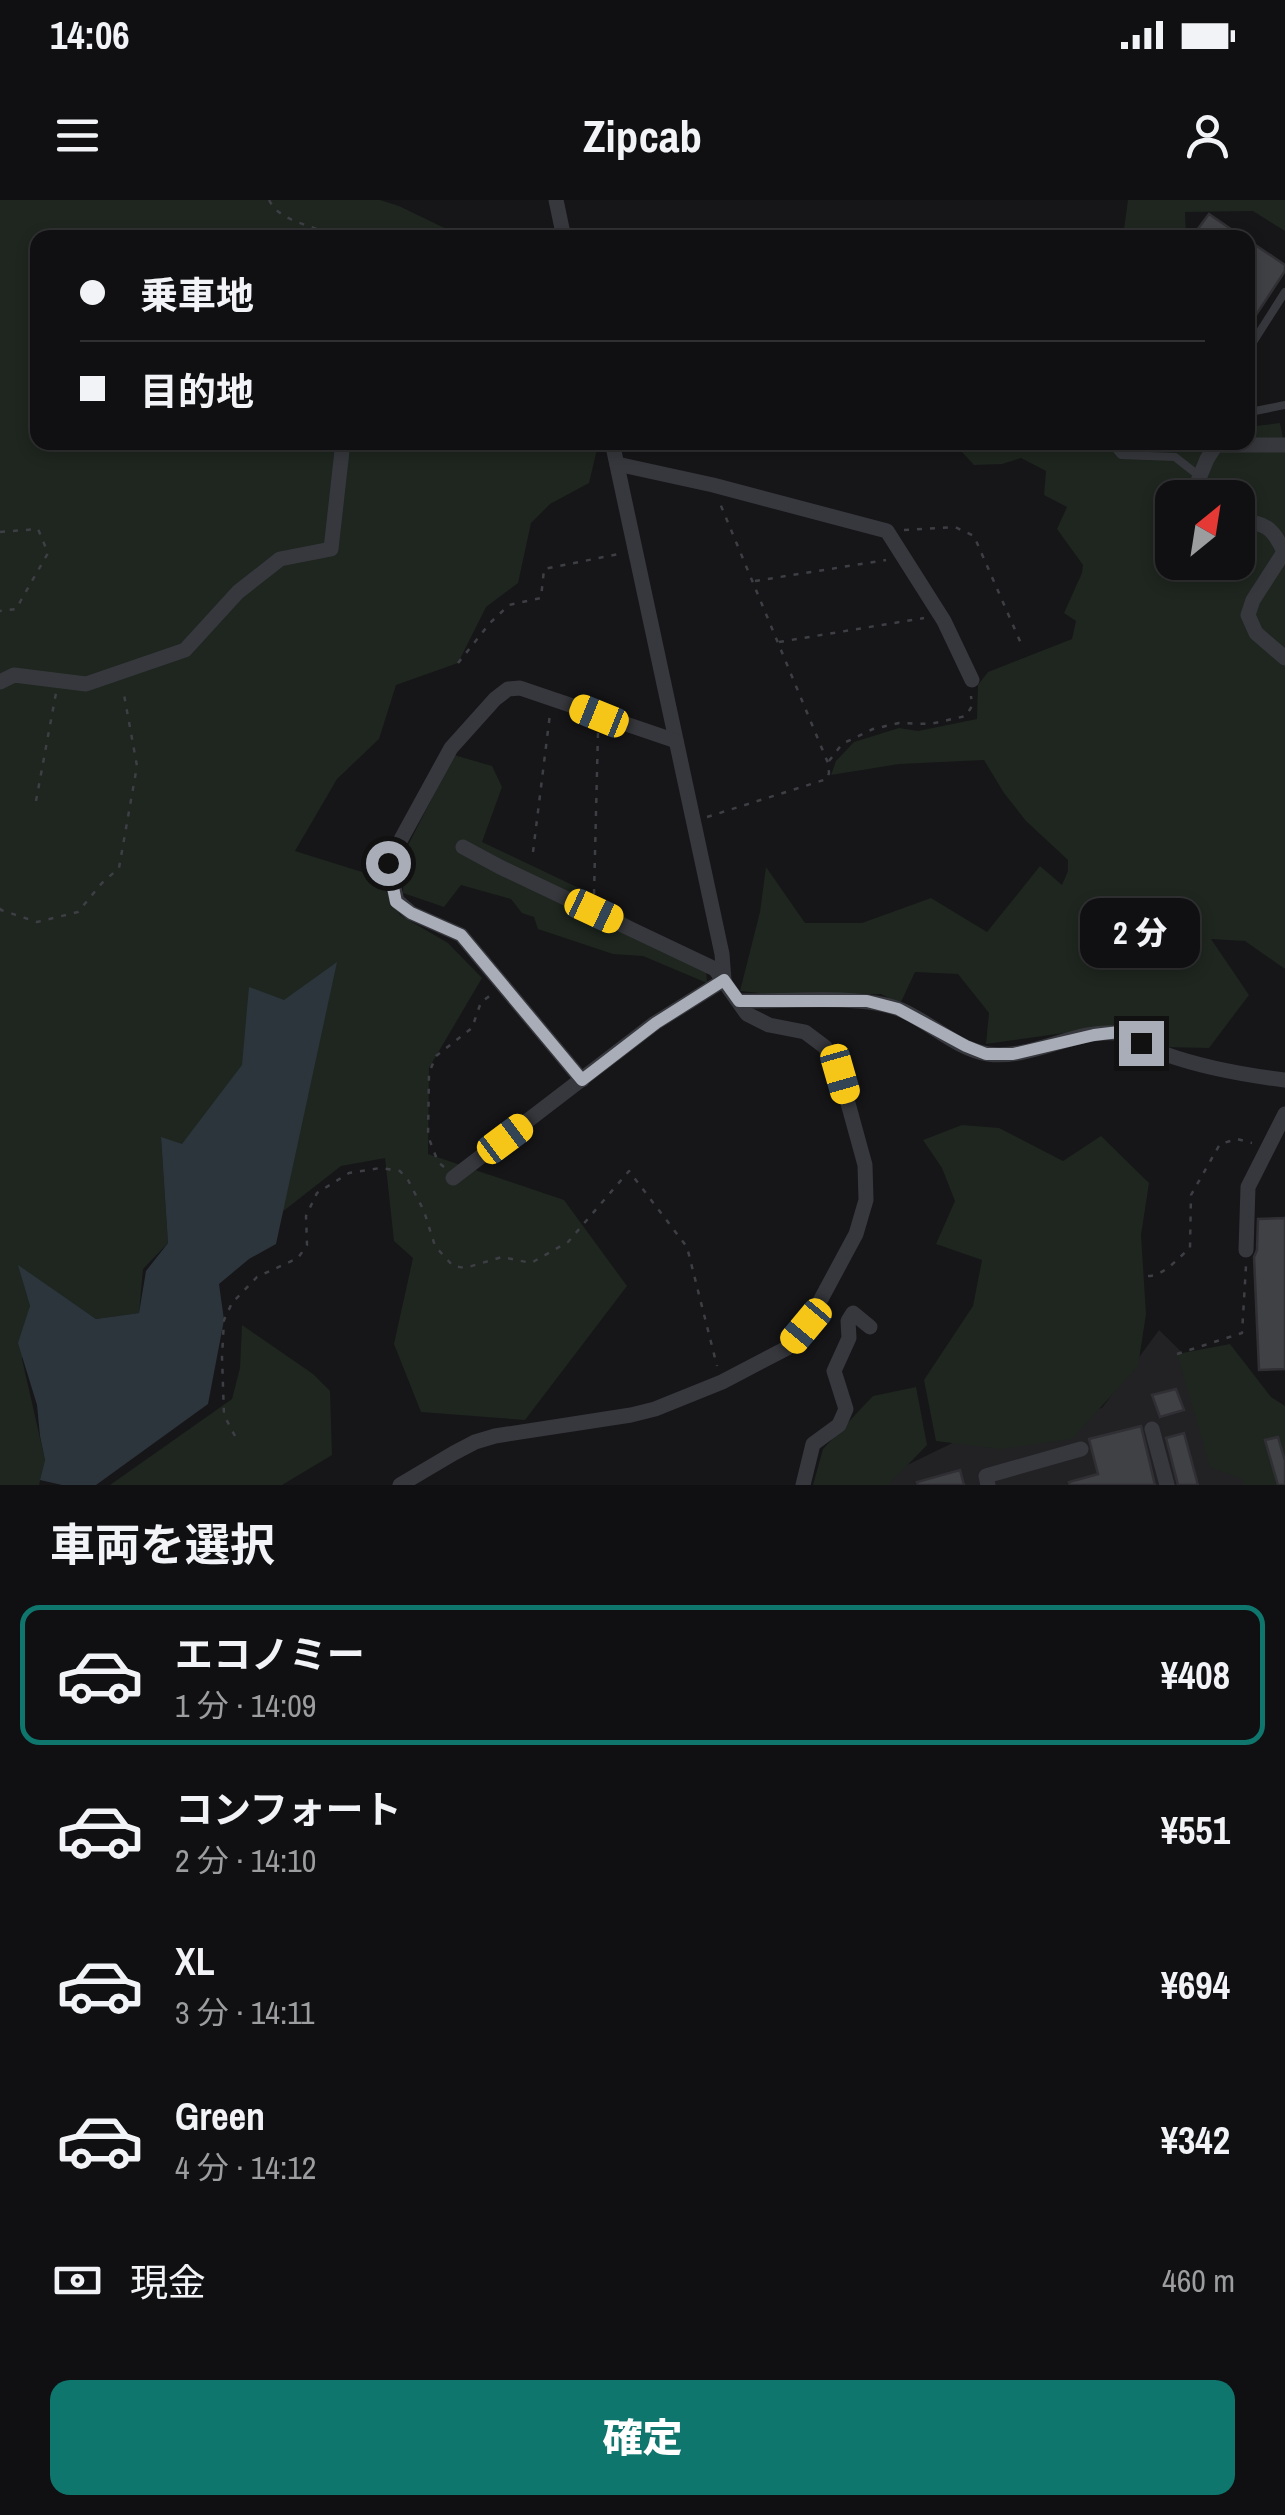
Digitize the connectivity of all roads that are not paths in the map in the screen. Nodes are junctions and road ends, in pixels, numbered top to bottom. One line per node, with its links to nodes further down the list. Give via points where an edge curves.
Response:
1 (556, 200): 2 (street)
2 (563, 230)
3 (1285, 292): 4 (lane)
4 (1255, 339)
5 (1285, 405): 6 (lane)
6 (1255, 410)
7 (1255, 445): 8 (street)
8 (1285, 445)
9 (342, 450): 19 (street, via 332,549 280,559 238,592 185,650 86,684 14,674)
10 (614, 450): 13 (street)
11 (1117, 450): 14 (lane, via 1175,457)
12 (1214, 450): 14 (street)
13 (617, 464): 18 (street, via 888,531); 20 (street)
14 (1200, 477): 15 (street)
15 (1199, 480)
16 (1255, 523): 17 (street, via 1276,534 1284,552 1248,615 1256,633)
17 (1285, 658)
18 (972, 680)
19 (0, 682)
20 (676, 741): 22 (street); 24 (street, via 520,688 508,690 451,748 388,863 396,902 461,935)
21 (463, 847): 22 (street, via 715,969)
22 (724, 980): 23 (street); 24 (street)
23 (739, 1001): 25 (street, via 867,1001 898,1009 986,1054 1119,1032 1226,1072); 32 (street, via 748,1014 806,1032 825,1047 840,1074 865,1165 866,1200 856,1234 806,1326 788,1348 655,1409 494,1436)
24 (582, 1080): 27 (street)
25 (1285, 1080)
26 (1285, 1114): 28 (street, via 1248,1187)
27 (454, 1178)
28 (1246, 1250)
29 (870, 1327): 33 (street, via 853,1313 848,1321 849,1338 834,1371 846,1408 838,1425 813,1444)
30 (1152, 1429): 35 (street)
31 (1081, 1449): 34 (street, via 986,1476)
32 (400, 1485)
33 (803, 1485)
34 (988, 1485)
35 (1167, 1485)

